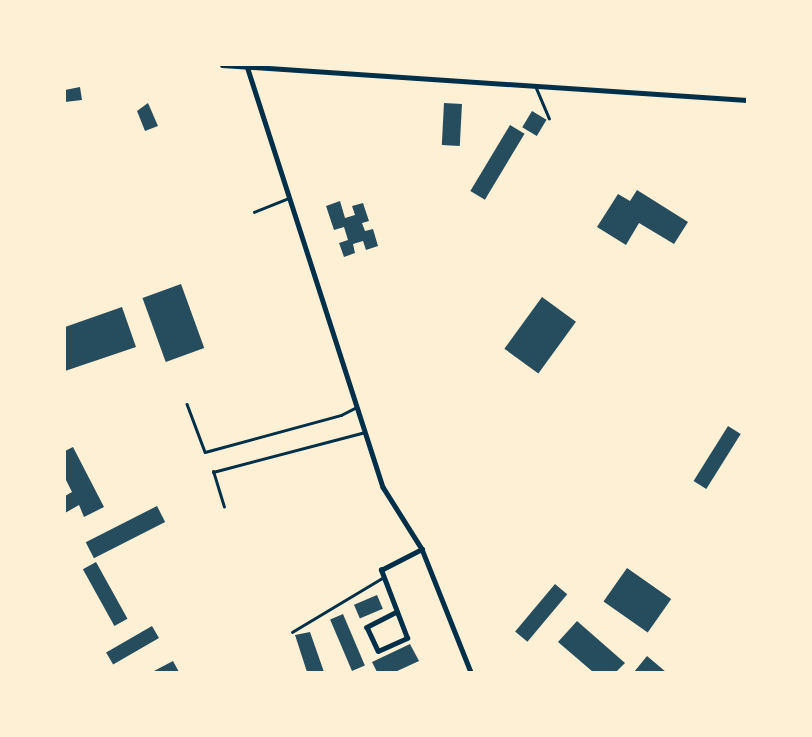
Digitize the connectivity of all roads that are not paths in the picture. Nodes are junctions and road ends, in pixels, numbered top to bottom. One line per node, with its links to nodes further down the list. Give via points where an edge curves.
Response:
1 (222, 65): 2 (street)
2 (247, 66): 3 (street); 7 (street)
3 (294, 67): 4 (street)
4 (536, 88): 5 (street); 6 (lane)
5 (747, 100)
6 (549, 118)
7 (289, 198): 8 (lane); 10 (street)
8 (254, 212)
9 (187, 404): 10 (lane, via 205,452)
10 (357, 407): 11 (street)
11 (365, 432): 12 (lane, via 213,472); 13 (street, via 383,487)
12 (224, 507)
13 (422, 549): 14 (street, via 381,570); 17 (street)
14 (384, 577): 15 (street); 16 (lane)
15 (397, 612): 15 (street, via 407,638 378,650 368,627)
16 (292, 632)
17 (471, 672)

